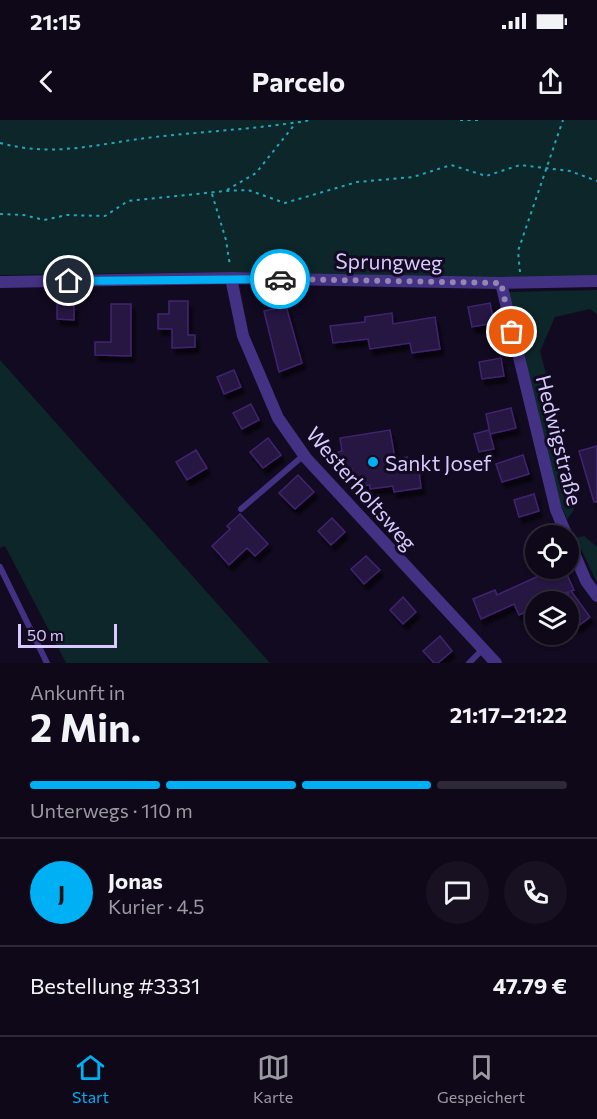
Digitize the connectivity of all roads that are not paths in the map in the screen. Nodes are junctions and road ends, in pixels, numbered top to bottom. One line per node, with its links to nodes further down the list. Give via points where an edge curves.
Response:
1 (231, 278): 3 (street, Sprungweg); 4 (street, Sprungweg); 5 (street, Westerholtsweg, via 243,336 278,418)
2 (597, 281): 4 (street, Sprungweg)
3 (0, 282)
4 (501, 283): 7 (street, Hedwigstraße)
5 (304, 456): 6 (lane); 11 (street, Westerholtsweg)
6 (241, 509)
7 (563, 525)
8 (579, 563): 10 (street, Hedwigstraße)
9 (0, 567): 12 (lane)
10 (597, 596)
11 (483, 649): 13 (lane); 14 (street, Westerholtsweg)
12 (47, 663)
13 (469, 663)
14 (496, 663)

